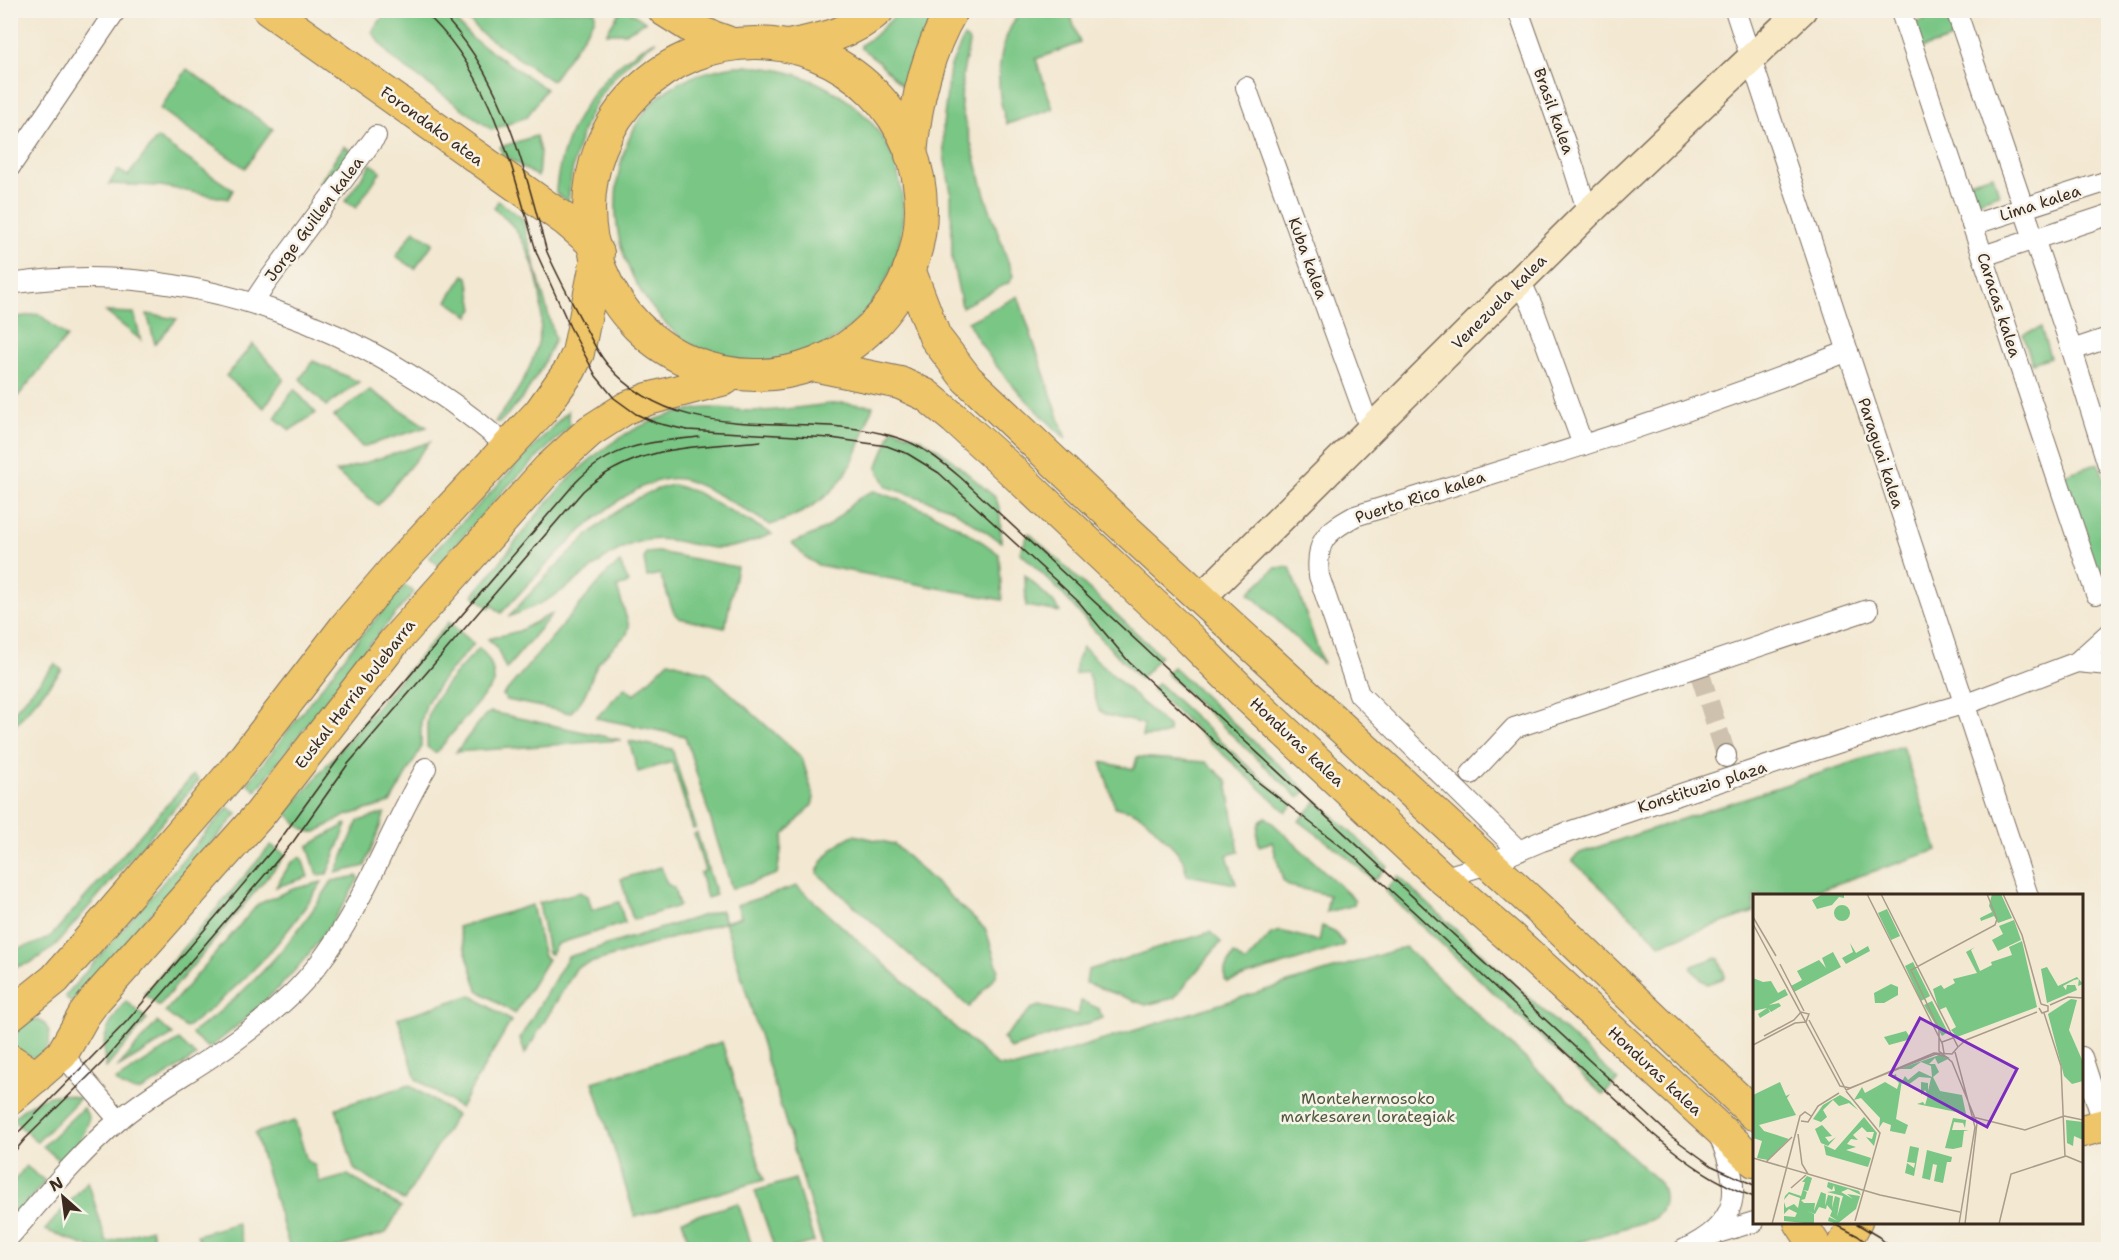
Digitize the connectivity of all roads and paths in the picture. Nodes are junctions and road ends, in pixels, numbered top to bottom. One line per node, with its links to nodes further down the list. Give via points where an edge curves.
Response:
1 (116, 10): 17 (street)
2 (269, 10): 24 (main road, Forondako atea, via 561,216)
3 (664, 10): 11 (main road, via 699,32)
4 (878, 10): 12 (main road, via 858,26 833,37)
5 (952, 10): 16 (main road, via 925,78)
6 (1518, 10): 20 (street, Brasil kalea)
7 (1735, 10): 13 (street, Paraguai kalea)
8 (1802, 10): 13 (street, Venezuela kalea)
9 (1956, 10): 19 (street)
10 (1902, 15): 22 (street, Caracas kalea)
11 (727, 42): 12 (main road); 24 (main road, via 692,51 655,70 622,103 602,143 593,185)
12 (789, 46): 16 (main road, via 828,61 853,77 894,122)
13 (1752, 60): 20 (street, Venezuela kalea); 32 (street, Paraguai kalea)
14 (1246, 87): 35 (street, Kuba kalea)
15 (376, 136): 29 (street, Jorge Guillen kalea)
16 (911, 155): 26 (main road, via 919,209)
17 (10, 167)
18 (2109, 181): 19 (street, Lima kalea)
19 (2024, 209): 22 (street, Lima kalea); 23 (street)
20 (1588, 213): 27 (street, Venezuela kalea)
21 (2109, 215): 23 (street, Lima kalea)
22 (1972, 225): 25 (street, Caracas kalea)
23 (2034, 240): 25 (street, Lima kalea); 31 (street)
24 (595, 248): 34 (main road, via 615,286 649,333 672,354); 37 (main road, via 580,346 570,370 540,412)
25 (1983, 256): 39 (street, Caracas kalea)
26 (909, 269): 33 (main road, via 894,300 873,327 848,349); 40 (main road, via 935,337 967,379)
27 (1520, 280): 35 (street, Venezuela kalea); 36 (street)
28 (10, 284): 29 (street, via 135,281 198,289)
29 (253, 303): 37 (street, via 292,315 370,351 469,414)
30 (2109, 338): 31 (street)
31 (2072, 350): 38 (street)
32 (1848, 351): 36 (street, Puerto Rico kalea); 45 (street, Paraguai kalea)
33 (818, 366): 34 (main road, via 788,376); 50 (main road, Honduras kalea, via 886,379 926,395 1006,465)
34 (725, 379): 54 (main road, Euskal Herria bulebarra, via 626,408 590,431 548,469 401,634 260,814 95,1000)
35 (1370, 429): 40 (street, Venezuela kalea)
36 (1583, 445): 48 (street, Puerto Rico kalea, via 1355,516 1332,529 1321,543 1317,559 1319,576 1359,694)
37 (507, 446): 52 (main road, via 346,626 238,766 55,979)
38 (2109, 465)
39 (2096, 594)
40 (1201, 598): 49 (main road)
41 (1868, 610): 47 (street, via 1699,671 1514,728)
42 (2109, 634): 43 (street)
43 (2077, 662): 44 (street); 45 (street, Konstituzio plaza)
44 (2109, 665)
45 (1965, 704): 48 (street, Konstituzio plaza); 51 (street, Paraguai kalea)
46 (426, 768): 60 (street, via 367,885 332,944 293,993 215,1055)
47 (1471, 774)
48 (1519, 851): 49 (street, Konstituzio plaza)
49 (1488, 864): 50 (street, Konstituzio plaza); 59 (main road)
50 (1442, 878): 61 (main road, Honduras kalea)
51 (2027, 894)
52 (22, 992): 53 (main road)
53 (10, 1015)
54 (62, 1054): 57 (main road, Euskal Herria bulebarra); 60 (street)
55 (10, 1059): 57 (main road)
56 (2083, 1061): 62 (street)
57 (36, 1077): 58 (main road, Euskal Herria bulebarra)
58 (10, 1099)
59 (1753, 1112)
60 (119, 1120): 67 (street)
61 (1715, 1125): 63 (main road, Honduras kalea); 66 (street, via 1728,1156 1733,1188 1729,1213)
62 (2101, 1130)
63 (1753, 1159)
64 (1753, 1223): 66 (street)
65 (1805, 1224): 68 (main road)
66 (1710, 1235): 69 (street)
67 (10, 1236)
68 (1841, 1239)
69 (1683, 1250)

